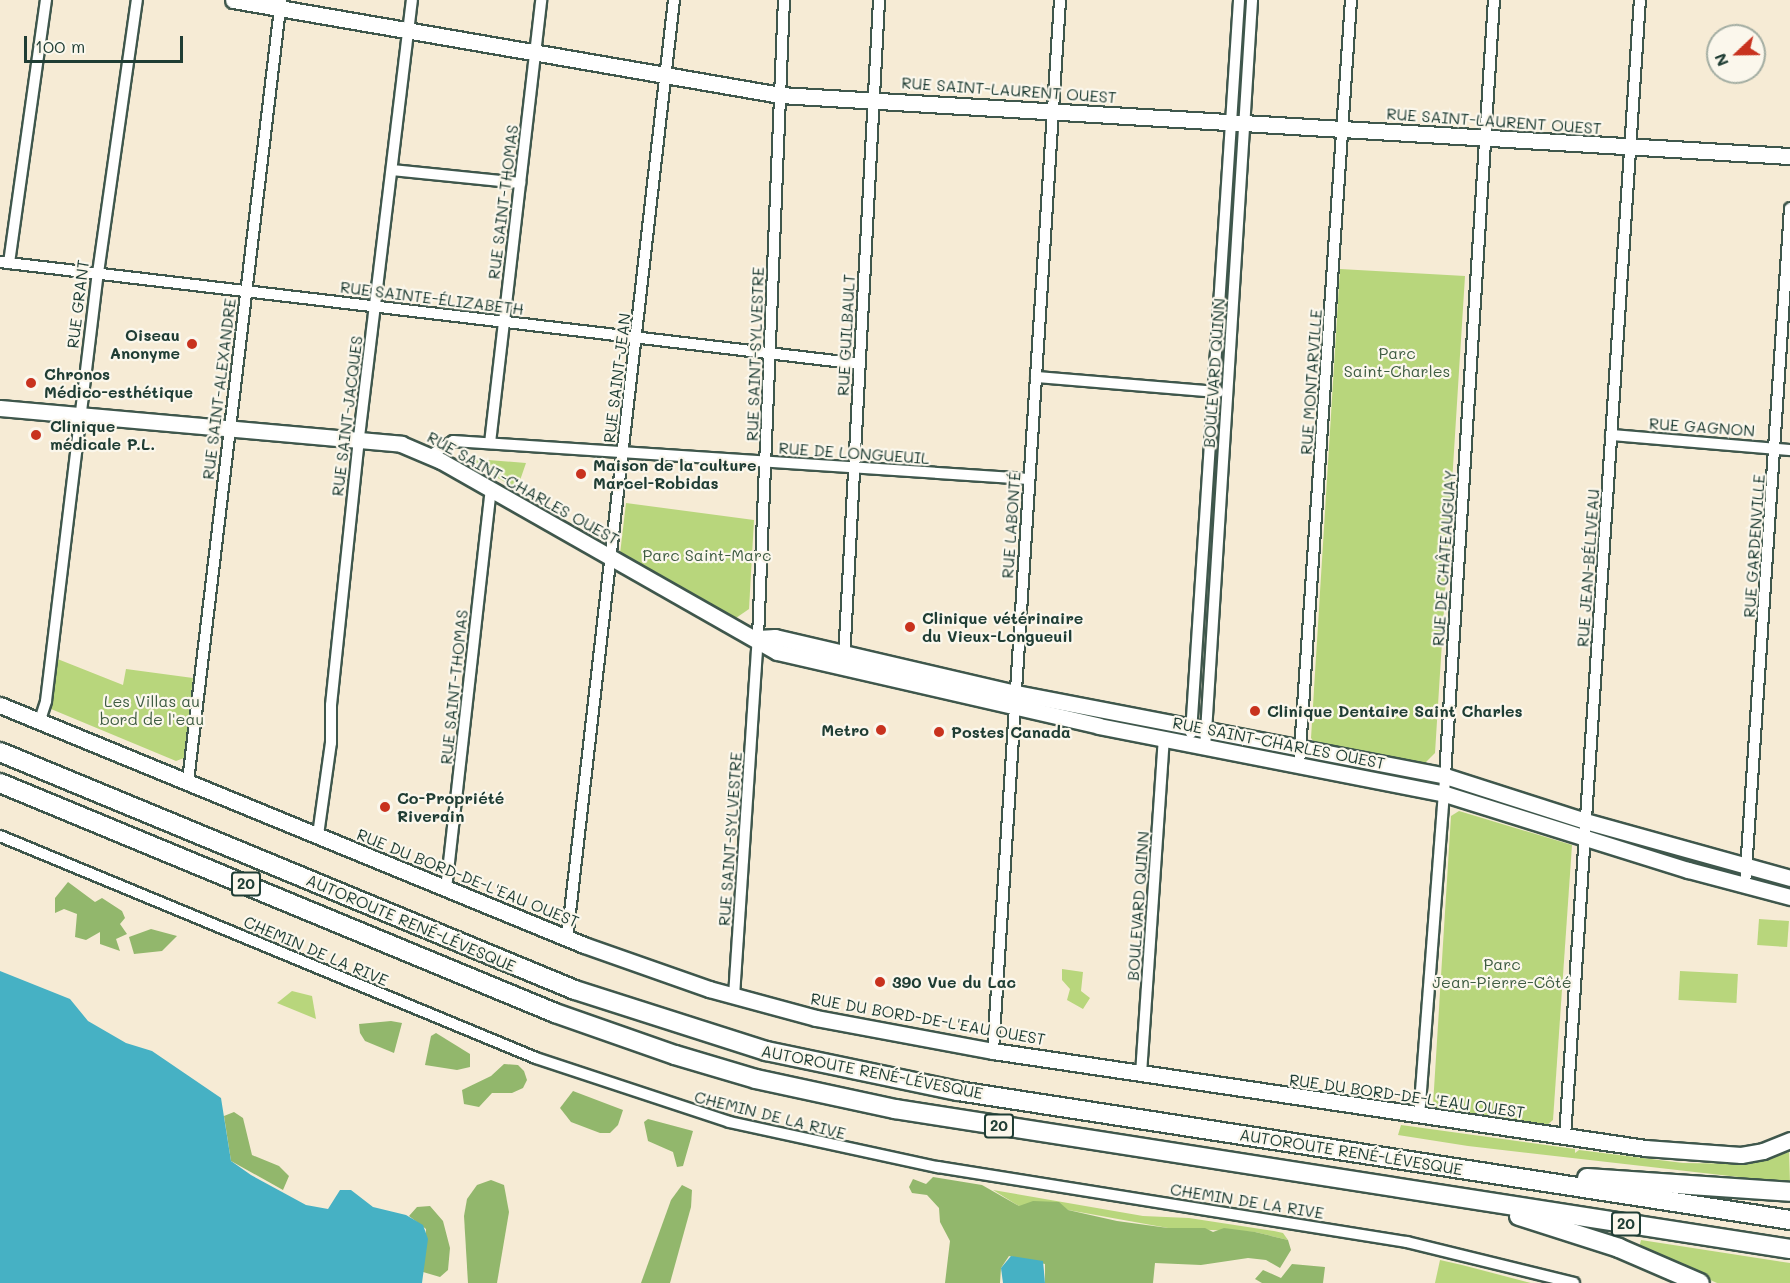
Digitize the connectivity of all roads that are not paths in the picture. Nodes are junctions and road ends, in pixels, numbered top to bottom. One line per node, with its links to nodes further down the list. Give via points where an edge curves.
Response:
1 (46, 0): 30 (street)
2 (137, 0): 31 (street, RUE GRANT)
3 (233, 0): 15 (street, RUE SAINT-LAURENT OUEST)
4 (412, 0): 16 (street, RUE SAINT-JACQUES)
5 (541, 0): 17 (street, RUE SAINT-THOMAS)
6 (675, 0): 18 (street, RUE SAINT-JEAN)
7 (784, 0): 19 (street, RUE SAINT-SYLVESTRE)
8 (879, 0): 20 (street, RUE GUILBAULT)
9 (1060, 0): 21 (street, RUE LABONTÉ)
10 (1239, 0): 22 (street, BOULEVARD QUINN)
11 (1252, 0): 22 (street, BOULEVARD QUINN)
12 (1351, 0): 23 (street, RUE MONTARVILLE)
13 (1494, 0): 24 (street, RUE DE CHÂTEAUGUAY)
14 (1640, 0): 25 (street, RUE JEAN-BÉLIVEAU)
15 (280, 4): 16 (street, RUE SAINT-LAURENT OUEST); 32 (street, RUE SAINT-ALEXANDRE)
16 (407, 31): 17 (street, RUE SAINT-LAURENT OUEST); 27 (street, RUE SAINT-JACQUES)
17 (536, 54): 18 (street, RUE SAINT-LAURENT OUEST); 28 (street, RUE SAINT-THOMAS)
18 (667, 77): 19 (street, RUE SAINT-LAURENT OUEST); 35 (street, RUE SAINT-JEAN)
19 (780, 95): 20 (street, RUE SAINT-LAURENT OUEST); 36 (street, RUE SAINT-SYLVESTRE)
20 (874, 99): 21 (street, RUE SAINT-LAURENT OUEST); 37 (street, RUE GUILBAULT)
21 (1053, 110): 22 (street, RUE SAINT-LAURENT OUEST); 38 (street, RUE LABONTÉ)
22 (1238, 122): 23 (street, RUE SAINT-LAURENT OUEST); 39 (street, BOULEVARD QUINN); 40 (street, BOULEVARD QUINN)
23 (1342, 130): 24 (street, RUE SAINT-LAURENT OUEST); 64 (street, RUE MONTARVILLE)
24 (1485, 138): 25 (street, RUE SAINT-LAURENT OUEST); 67 (street, RUE DE CHÂTEAUGUAY)
25 (1630, 148): 26 (street, RUE SAINT-LAURENT OUEST); 44 (street, RUE JEAN-BÉLIVEAU)
26 (1790, 156)
27 (392, 170): 28 (street); 33 (street, RUE SAINT-JACQUES)
28 (520, 183): 34 (street, RUE SAINT-THOMAS)
29 (1790, 208): 47 (street, RUE GARDENVILLE)
30 (4, 262): 31 (street, RUE SAINTE-ÉLIZABETH)
31 (98, 273): 32 (street, RUE SAINTE-ÉLIZABETH); 42 (street, RUE GRANT)
32 (246, 291): 33 (street, RUE SAINTE-ÉLIZABETH); 43 (street, RUE SAINT-ALEXANDRE)
33 (375, 307): 34 (street, RUE SAINTE-ÉLIZABETH); 45 (street, RUE SAINT-JACQUES)
34 (504, 322): 35 (street, RUE SAINTE-ÉLIZABETH); 46 (street, RUE SAINT-THOMAS)
35 (637, 338): 36 (street, RUE SAINTE-ÉLIZABETH); 49 (street, RUE SAINT-JEAN)
36 (770, 354): 37 (street, RUE SAINTE-ÉLIZABETH); 51 (street, RUE SAINT-SYLVESTRE)
37 (860, 364): 52 (street, RUE GUILBAULT)
38 (1036, 377): 39 (street); 53 (street, RUE LABONTÉ)
39 (1212, 392): 40 (street); 61 (street, BOULEVARD QUINN)
40 (1228, 393): 61 (street, BOULEVARD QUINN)
41 (0, 408): 42 (street, RUE SAINT-CHARLES OUEST)
42 (79, 415): 43 (street, RUE SAINT-CHARLES OUEST); 60 (street, RUE GRANT, via 46,701)
43 (230, 427): 45 (street, RUE SAINT-CHARLES OUEST); 68 (street, RUE SAINT-ALEXANDRE)
44 (1611, 435): 47 (street, RUE GAGNON); 71 (street, RUE JEAN-BÉLIVEAU)
45 (359, 437): 50 (street, RUE SAINT-CHARLES OUEST, via 401,444); 72 (street, RUE SAINT-JACQUES, via 331,705 330,753)
46 (490, 443): 49 (street, RUE DE LONGUEUIL); 50 (street, RUE DE LONGUEUIL, via 453,441)
47 (1775, 449): 48 (street, RUE GAGNON); 75 (street, RUE GARDENVILLE)
48 (1790, 450)
49 (623, 453): 51 (street, RUE DE LONGUEUIL); 55 (street, RUE SAINT-JEAN)
50 (430, 456): 54 (street, RUE SAINT-CHARLES OUEST)
51 (766, 463): 52 (street, RUE DE LONGUEUIL); 56 (street, RUE SAINT-SYLVESTRE)
52 (854, 469): 53 (street, RUE DE LONGUEUIL); 57 (street, RUE GUILBAULT)
53 (1029, 479): 58 (street, RUE LABONTÉ)
54 (491, 489): 55 (street, RUE SAINT-CHARLES OUEST); 78 (street, RUE SAINT-THOMAS)
55 (611, 557): 56 (street, RUE SAINT-CHARLES OUEST); 80 (street, RUE SAINT-JEAN)
56 (758, 638): 57 (street, RUE SAINT-CHARLES OUEST, via 777,652); 81 (street, RUE SAINT-SYLVESTRE)
57 (844, 664): 58 (street, RUE SAINT-CHARLES OUEST)
58 (1015, 700): 61 (street, RUE SAINT-CHARLES OUEST); 62 (street, RUE SAINT-CHARLES OUEST); 82 (street, RUE LABONTÉ)
59 (0, 705): 60 (street, RUE DU BORD-DE-L'EAU OUEST)
60 (40, 720): 68 (street, RUE DU BORD-DE-L'EAU OUEST)
61 (1199, 729): 63 (street, BOULEVARD QUINN); 64 (street, RUE SAINT-CHARLES OUEST)
62 (1164, 739): 63 (street, RUE SAINT-CHARLES OUEST); 83 (street, BOULEVARD QUINN)
63 (1198, 746): 66 (street, RUE SAINT-CHARLES OUEST)
64 (1302, 749): 66 (street, RUE MONTARVILLE); 67 (street, RUE SAINT-CHARLES OUEST)
65 (0, 752): 87 (highway, AUTOROUTE RENÉ-LÉVESQUE / 20, via 537,975 622,1008 730,1041 925,1085)
66 (1299, 765): 70 (street, RUE SAINT-CHARLES OUEST)
67 (1445, 776): 70 (street, RUE DE CHÂTEAUGUAY); 71 (street, RUE SAINT-CHARLES OUEST)
68 (188, 781): 72 (street, RUE DU BORD-DE-L'EAU OUEST)
69 (0, 783): 89 (highway, AUTOROUTE RENÉ-LÉVESQUE / 20, via 555,1013 703,1064 895,1109)
70 (1442, 793): 74 (street, RUE SAINT-CHARLES OUEST); 84 (street, RUE DE CHÂTEAUGUAY)
71 (1586, 821): 74 (street, RUE JEAN-BÉLIVEAU); 75 (street, RUE SAINT-CHARLES OUEST)
72 (318, 835): 78 (street, RUE DU BORD-DE-L'EAU OUEST)
73 (0, 836): 92 (street, CHEMIN DE LA RIVE, via 536,1058 729,1122 956,1170 1407,1242)
74 (1584, 838): 77 (street, RUE SAINT-CHARLES OUEST); 85 (street, RUE JEAN-BÉLIVEAU)
75 (1748, 867): 76 (street, RUE SAINT-CHARLES OUEST); 77 (street, RUE GARDENVILLE)
76 (1790, 878)
77 (1745, 886): 79 (street, RUE SAINT-CHARLES OUEST)
78 (446, 889): 80 (street, RUE DU BORD-DE-L'EAU OUEST)
79 (1790, 897)
80 (567, 939): 81 (street, RUE DU BORD-DE-L'EAU OUEST)
81 (734, 996): 82 (street, RUE DU BORD-DE-L'EAU OUEST, via 856,1027)
82 (993, 1051): 83 (street, RUE DU BORD-DE-L'EAU OUEST)
83 (1141, 1074): 84 (street, RUE DU BORD-DE-L'EAU OUEST)
84 (1419, 1117): 85 (street, RUE DU BORD-DE-L'EAU OUEST)
85 (1564, 1137): 86 (street, RUE DU BORD-DE-L'EAU OUEST, via 1726,1155 1758,1152)
86 (1790, 1140)
87 (1486, 1173): 88 (highway); 90 (highway, AUTOROUTE RENÉ-LÉVESQUE / 20)
88 (1790, 1192)
89 (1463, 1198): 91 (highway, AUTOROUTE RENÉ-LÉVESQUE / 20); 93 (highway, via 1619,1248)
90 (1790, 1220)
91 (1790, 1249)
92 (1574, 1283)
93 (1700, 1283)

